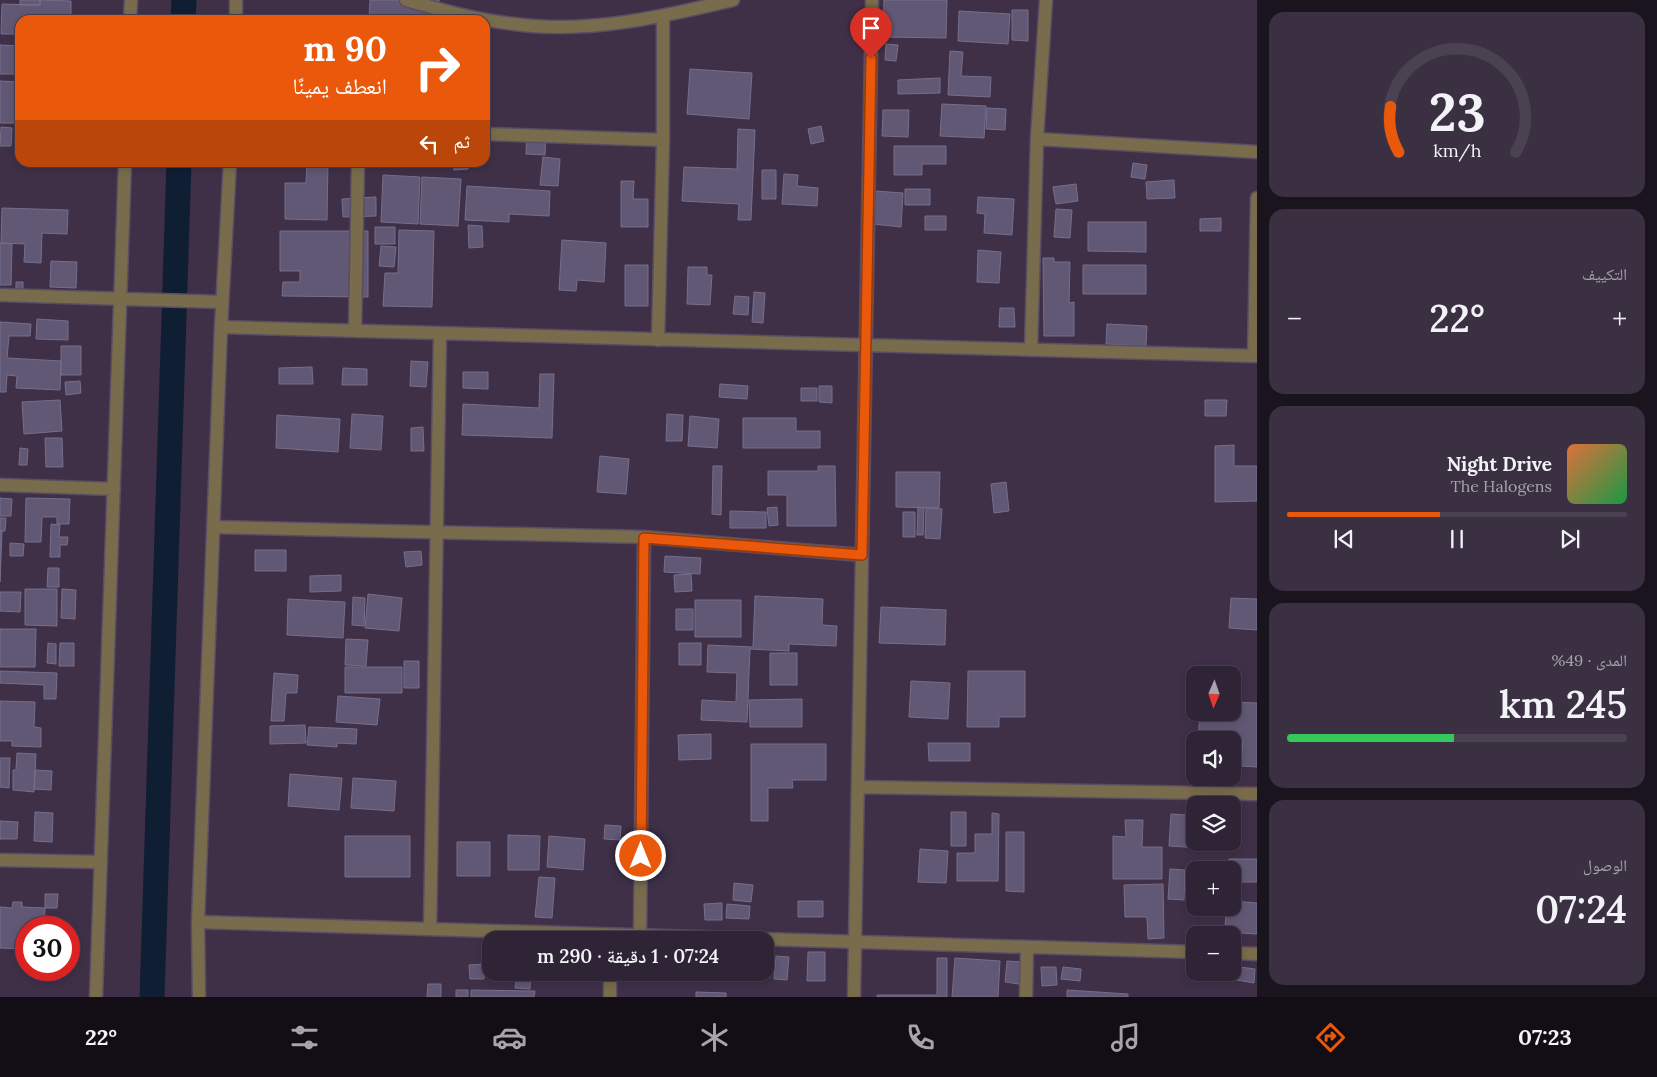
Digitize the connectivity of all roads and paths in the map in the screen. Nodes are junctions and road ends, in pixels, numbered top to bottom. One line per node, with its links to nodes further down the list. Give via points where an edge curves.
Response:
1 (131, 0): 7 (street)
2 (236, 0): 8 (street)
3 (406, 0): 9 (street)
4 (733, 0): 10 (street)
5 (872, 0): 27 (street)
6 (1046, 0): 13 (street)
7 (130, 15)
8 (236, 15)
9 (460, 15)
10 (662, 17): 11 (street, via 576,27 516,25); 14 (street)
11 (490, 20)
12 (490, 134): 14 (street)
13 (1037, 139): 15 (street); 28 (street)
14 (662, 140): 26 (street)
15 (1257, 152)
16 (125, 167): 21 (street)
17 (230, 167): 22 (street)
18 (358, 167): 24 (street)
19 (1257, 198): 29 (street)
20 (0, 295): 21 (street)
21 (122, 298): 22 (street); 31 (street)
22 (221, 302): 23 (street)
23 (221, 327): 24 (street); 32 (street)
24 (355, 331): 25 (street)
25 (440, 334): 26 (street); 33 (street)
26 (658, 340): 27 (street)
27 (866, 346): 28 (street); 35 (street)
28 (1031, 350): 29 (street)
29 (1255, 356)
30 (0, 485): 31 (street)
31 (114, 488): 39 (street)
32 (213, 527): 33 (street); 40 (street)
33 (436, 533): 34 (street); 41 (street)
34 (644, 538): 35 (street); 43 (street)
35 (862, 555): 36 (street)
36 (858, 788): 37 (street); 45 (street)
37 (1257, 794)
38 (0, 860): 39 (street)
39 (101, 862): 51 (street)
40 (198, 922): 41 (street); 52 (street)
41 (430, 929): 42 (street)
42 (482, 931)
43 (640, 931)
44 (774, 939): 45 (street)
45 (854, 941): 46 (street); 54 (street)
46 (1027, 947): 47 (street); 55 (street)
47 (1186, 952)
48 (1241, 953): 49 (street)
49 (1257, 954)
50 (610, 981): 53 (street)
51 (96, 997)
52 (199, 997)
53 (610, 997)
54 (854, 997)
55 (1026, 997)

